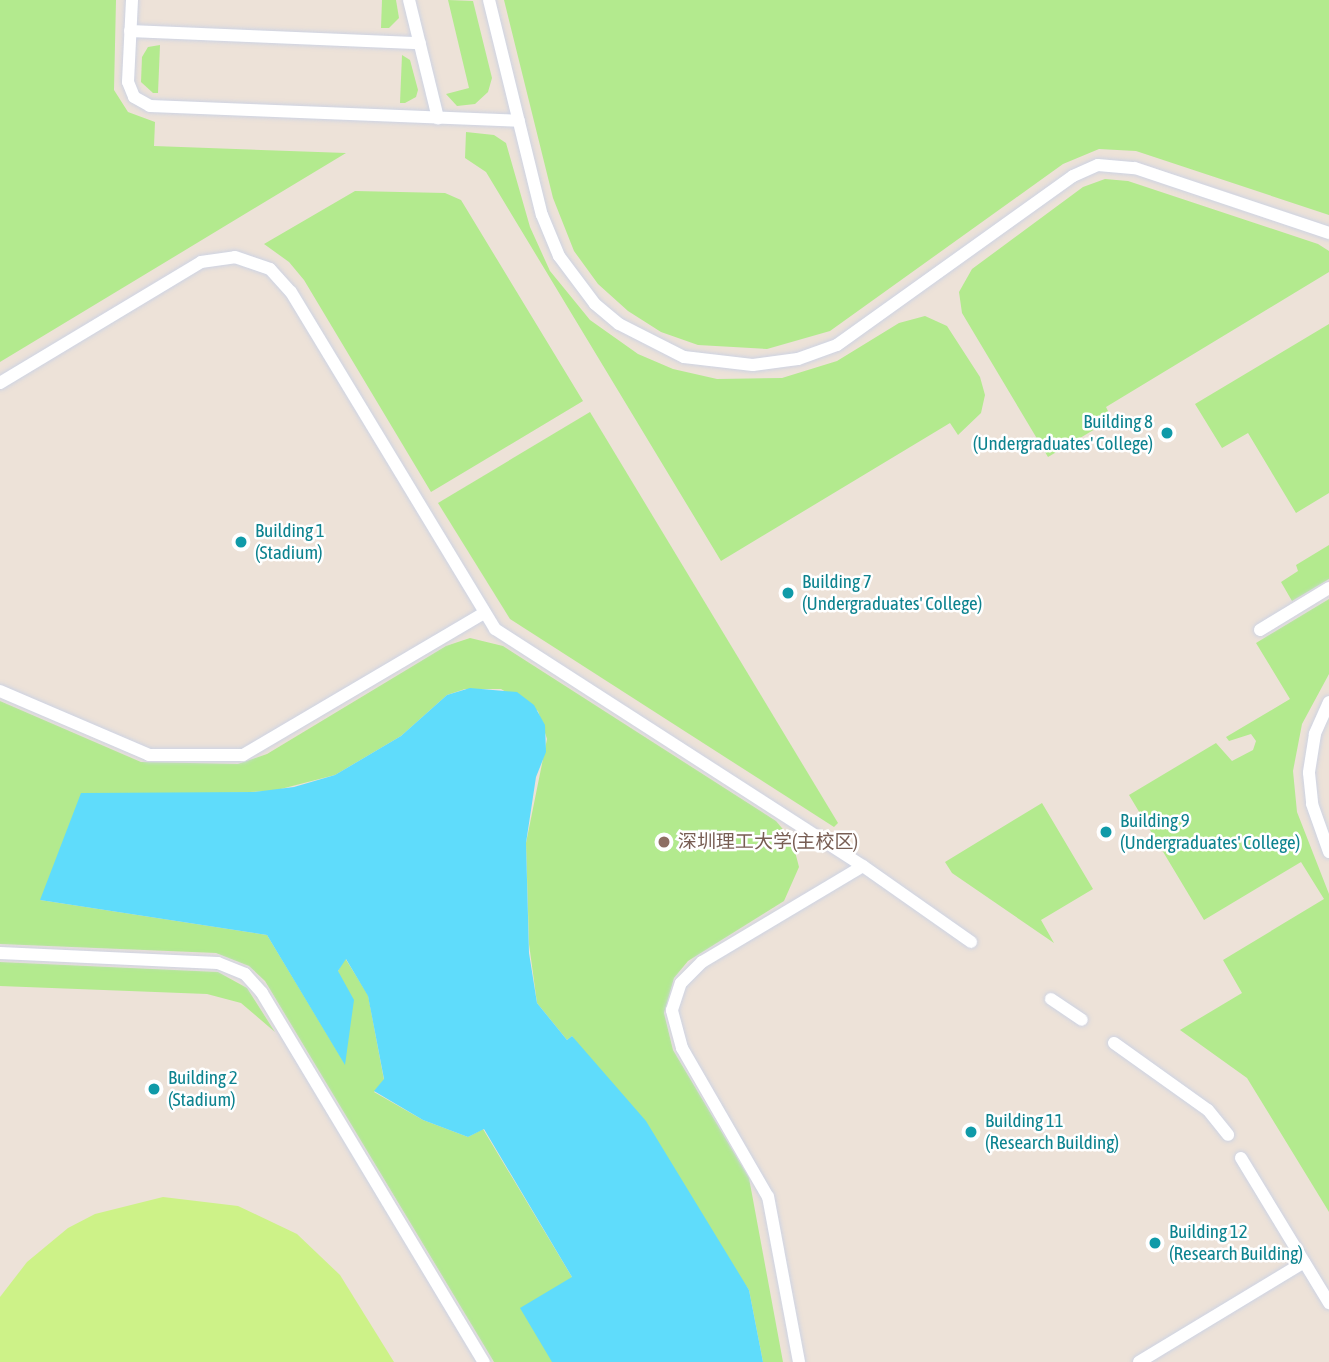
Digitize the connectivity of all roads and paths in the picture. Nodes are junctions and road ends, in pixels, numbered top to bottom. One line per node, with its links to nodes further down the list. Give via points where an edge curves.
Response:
1 (132, 0): 4 (lane)
2 (409, 0): 5 (lane)
3 (489, 0): 7 (lane)
4 (130, 31): 5 (lane); 6 (lane, via 129,87 134,97 150,106)
5 (420, 43): 6 (lane)
6 (438, 118): 7 (lane)
7 (519, 121): 8 (lane, via 547,232 576,283 634,334 702,361 777,363 837,345 1073,176 1098,164 1135,167)
8 (1329, 233)
9 (0, 383): 11 (lane, via 201,262 222,256 259,263 291,292)
10 (1329, 588): 12 (lane)
11 (484, 613): 13 (lane, via 243,755 149,755); 16 (lane, via 508,640)
12 (1260, 630)
13 (0, 691)
14 (1329, 702): 15 (lane, via 1315,734 1309,773 1312,804)
15 (1329, 852)
16 (863, 866): 17 (lane); 27 (lane, via 702,962 681,982 672,1010 682,1048 768,1197)
17 (971, 942)
18 (0, 953): 26 (lane, via 218,963 245,974 262,993)
19 (1051, 999): 20 (lane)
20 (1082, 1020)
21 (1114, 1043): 22 (lane, via 1208,1110)
22 (1228, 1135)
23 (1241, 1158): 24 (lane)
24 (1304, 1262): 25 (lane); 28 (lane)
25 (1329, 1303)
26 (484, 1362)
27 (799, 1362)
28 (1139, 1362)

